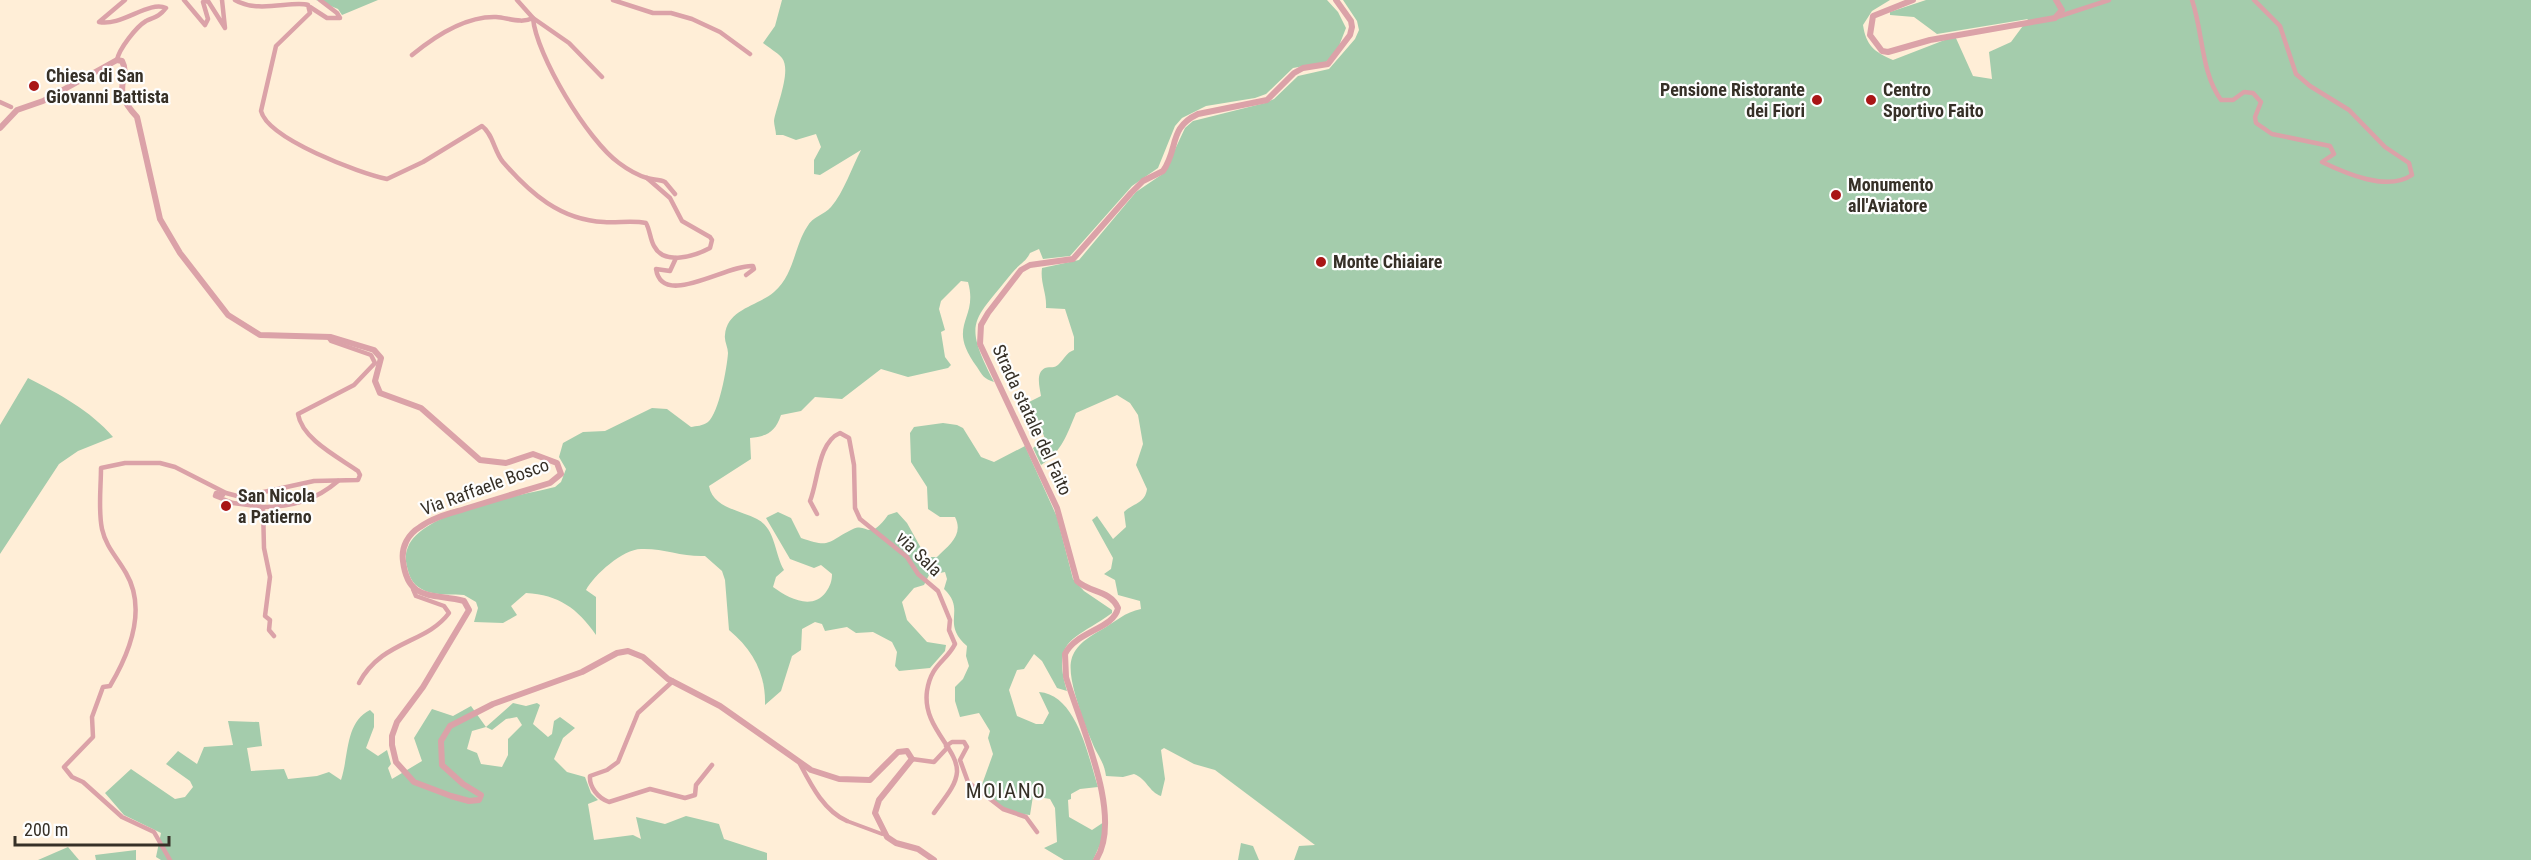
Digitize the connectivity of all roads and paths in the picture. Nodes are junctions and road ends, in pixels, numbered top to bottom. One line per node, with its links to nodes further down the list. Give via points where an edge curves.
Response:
1 (125, 0): 16 (street, via 99,22 122,20 147,8)
2 (170, 0): 16 (street)
3 (184, 0): 4 (street, via 205,25 208,20 203,2 208,1 225,28)
4 (222, 0)
5 (235, 0): 15 (street, via 254,6 297,2)
6 (320, 0): 15 (street, via 340,18 327,18)
7 (517, 0): 17 (street)
8 (613, 0): 19 (street, via 692,20 720,32)
9 (1336, 0): 49 (street, Strada statale del Faito, via 1352,27 1335,58 1323,67 1303,68 1294,73 1267,100 1188,118 1178,129 1163,171 1131,193 1073,259 1030,265 1021,270 981,325 980,344 1057,508 1077,581 1115,600 1118,608 1112,620 1082,635 1065,654 1066,677 1106,811 1106,842)
10 (1913, 0): 18 (street, via 1873,16 1870,35 1882,51)
11 (2056, 0): 18 (street, via 2062,9)
12 (2109, 0): 18 (street)
13 (2192, 0): 14 (street, via 2208,72 2222,100 2253,93 2261,102 2256,123 2272,134 2330,146 2334,154 2322,162 2353,176 2377,180 2412,175 2409,163 2385,147 2349,110 2296,74 2280,26)
14 (2254, 0)
15 (308, 5): 28 (street, via 310,14 276,46 262,99 262,116 283,136 343,165 387,179 482,126 501,160 542,201 584,220 646,223 658,252)
16 (165, 6): 21 (street, via 157,17 138,28)
17 (533, 18): 20 (street, via 474,21 436,36); 22 (street, via 568,43); 26 (street, via 546,59 583,122 612,157)
18 (2055, 18)
19 (750, 54)
20 (412, 55)
21 (117, 60): 24 (street, via 42,100); 30 (street, Via Raffaele Bosco, via 124,63 121,92 136,117 160,219 215,302 238,323 260,335)
22 (602, 77)
23 (0, 102): 24 (street)
24 (14, 109): 25 (street)
25 (0, 128)
26 (647, 178): 27 (street, via 665,182); 28 (street, via 670,198 691,228 712,240 710,248)
27 (675, 194)
28 (676, 258): 29 (street, via 670,271 656,271 669,287 753,266)
29 (746, 275)
30 (328, 338): 31 (street, via 371,355 375,363 354,385 298,414 306,433 360,473 358,480); 35 (street, Via Raffaele Bosco, via 379,354 381,362 375,381 380,393 421,408 480,460 506,463 533,454 561,468 554,481 443,514 410,534 402,553)
31 (338, 481): 32 (street, via 314,481 242,497); 33 (street, via 317,497 285,507)
32 (234, 495): 33 (street, via 216,496); 47 (street, via 160,463 101,468 101,527 110,553 134,589 135,615 123,663 110,686 103,687 92,717 93,736 64,767 122,817 154,832)
33 (263, 507): 36 (street, via 264,548 270,577 266,616)
34 (817, 514): 39 (street, via Sala, via 810,501 820,466 834,436 843,434 849,438 855,508 860,519 907,557 918,574 938,591 950,620 949,630 955,644 936,665 927,689 932,722)
35 (413, 589): 37 (street, via 421,594 464,601 469,610 397,722 392,736 393,753 401,771 427,789 469,801 479,800 481,795 477,791 442,765 441,741 450,726 493,704 628,651 643,657); 38 (street, via 416,597 444,606 448,613 435,626 376,659)
36 (274, 636)
37 (674, 681): 41 (street, via 720,705); 42 (street, via 638,713 618,762 590,776 592,788 600,798 609,801 650,789 689,798 695,795 696,785)
38 (359, 683)
39 (947, 746): 40 (street, via 934,762); 43 (street, via 957,772); 45 (street, via 964,742 967,747 960,760 968,782 1003,809 1026,817)
40 (912, 759): 41 (street, via 907,751 898,752 875,776 863,781 839,779); 48 (street, via 879,801 875,813 887,837)
41 (800, 764): 44 (street, via 825,803)
42 (712, 765)
43 (934, 813)
44 (847, 821): 46 (street)
45 (1037, 832)
46 (882, 834)
47 (170, 860)
48 (934, 860)
49 (1096, 860)

